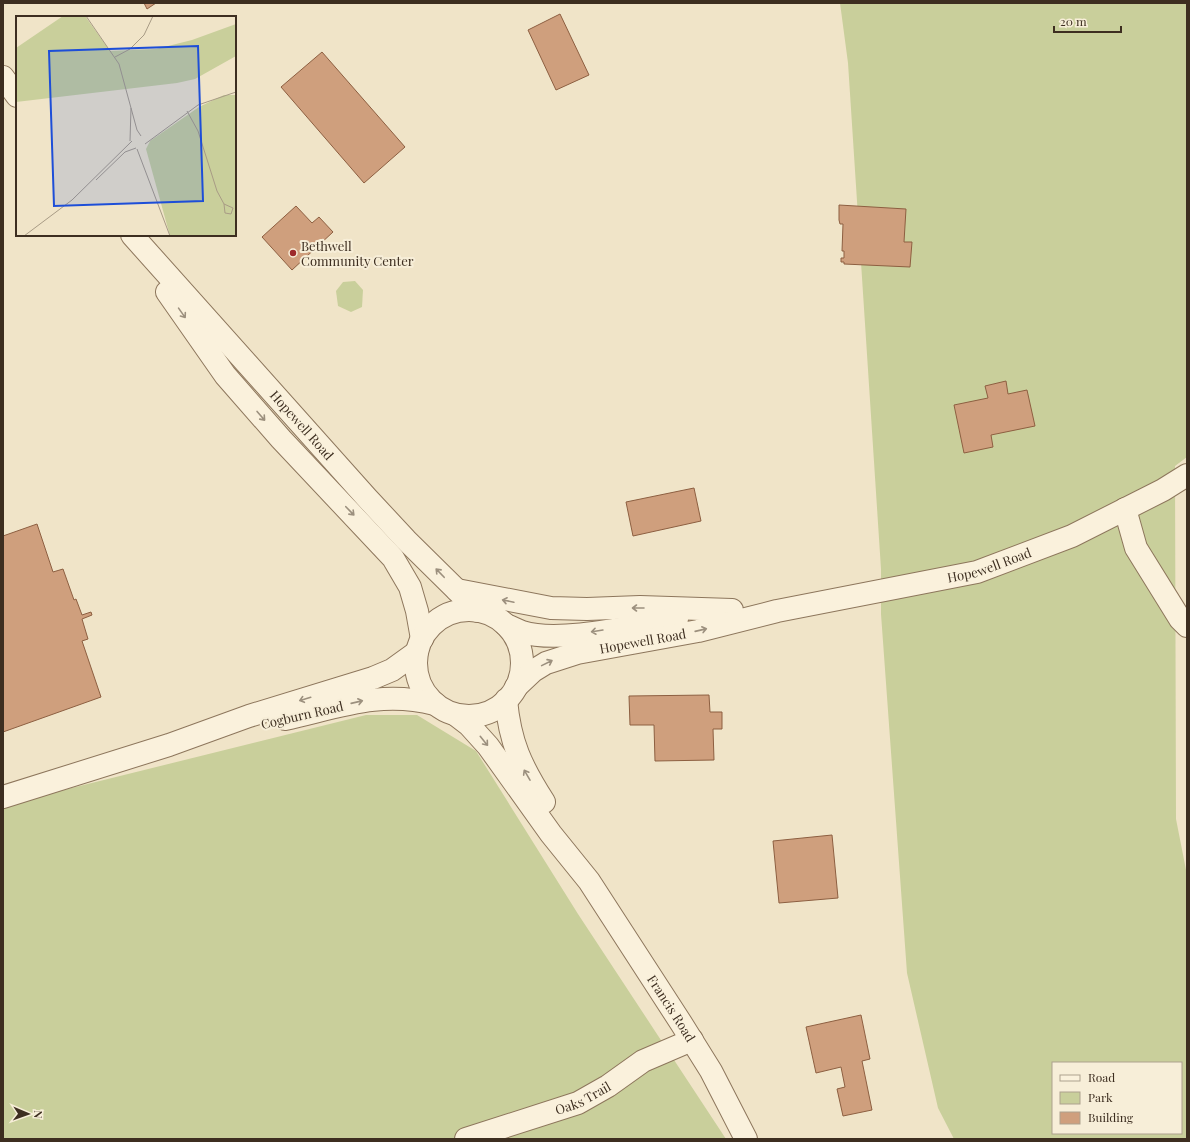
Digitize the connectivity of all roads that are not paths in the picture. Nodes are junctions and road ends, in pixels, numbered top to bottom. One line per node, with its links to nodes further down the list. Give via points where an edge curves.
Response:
1 (3, 77): 2 (street)
2 (16, 95)
3 (129, 236): 13 (street, Hopewell Road, one-way to 13, via 226,375 281,439 393,558 410,587 418,611)
4 (133, 236): 7 (street, Hopewell Road, one-way to 4, via 366,498)
5 (1187, 475): 6 (street, Hopewell Road)
6 (1124, 509): 10 (street, Hopewell Road, via 1072,536 977,572); 12 (street, via 1136,548 1180,619)
7 (457, 590): 8 (street, one-way to 7, via 551,608); 9 (street, Hopewell Road)
8 (732, 610): 10 (street, Hopewell Road); 11 (street, Hopewell Road, one-way to 11, via 560,636 522,632)
9 (478, 611): 11 (street, via 493,616); 13 (street, via 461,610 445,616 432,626)
10 (776, 611): 14 (street, Hopewell Road, one-way to 10, via 533,671 560,657 698,631)
11 (506, 625): 14 (street, via 516,638 521,654 522,671)
12 (1187, 626)
13 (419, 646): 15 (street, via 416,666 419,680 425,693); 17 (street, Cogburn Road, one-way to 17, via 392,670 373,678 249,716)
14 (511, 694): 16 (street, via 491,711 474,716); 19 (street, Francis Road, one-way to 14, via 563,831 520,762 509,729)
15 (435, 704): 16 (street); 17 (street, Cogburn Road, one-way to 15, via 370,699 398,697)
16 (456, 715): 19 (street, Francis Road, one-way to 19, via 488,746 551,834)
17 (169, 745): 18 (street, Cogburn Road)
18 (3, 797)
19 (589, 881): 20 (street, Francis Road)
20 (692, 1040): 21 (street, Oaks Trail, via 643,1061 608,1086 578,1103); 22 (street, Francis Road)
21 (466, 1139)
22 (746, 1139)

